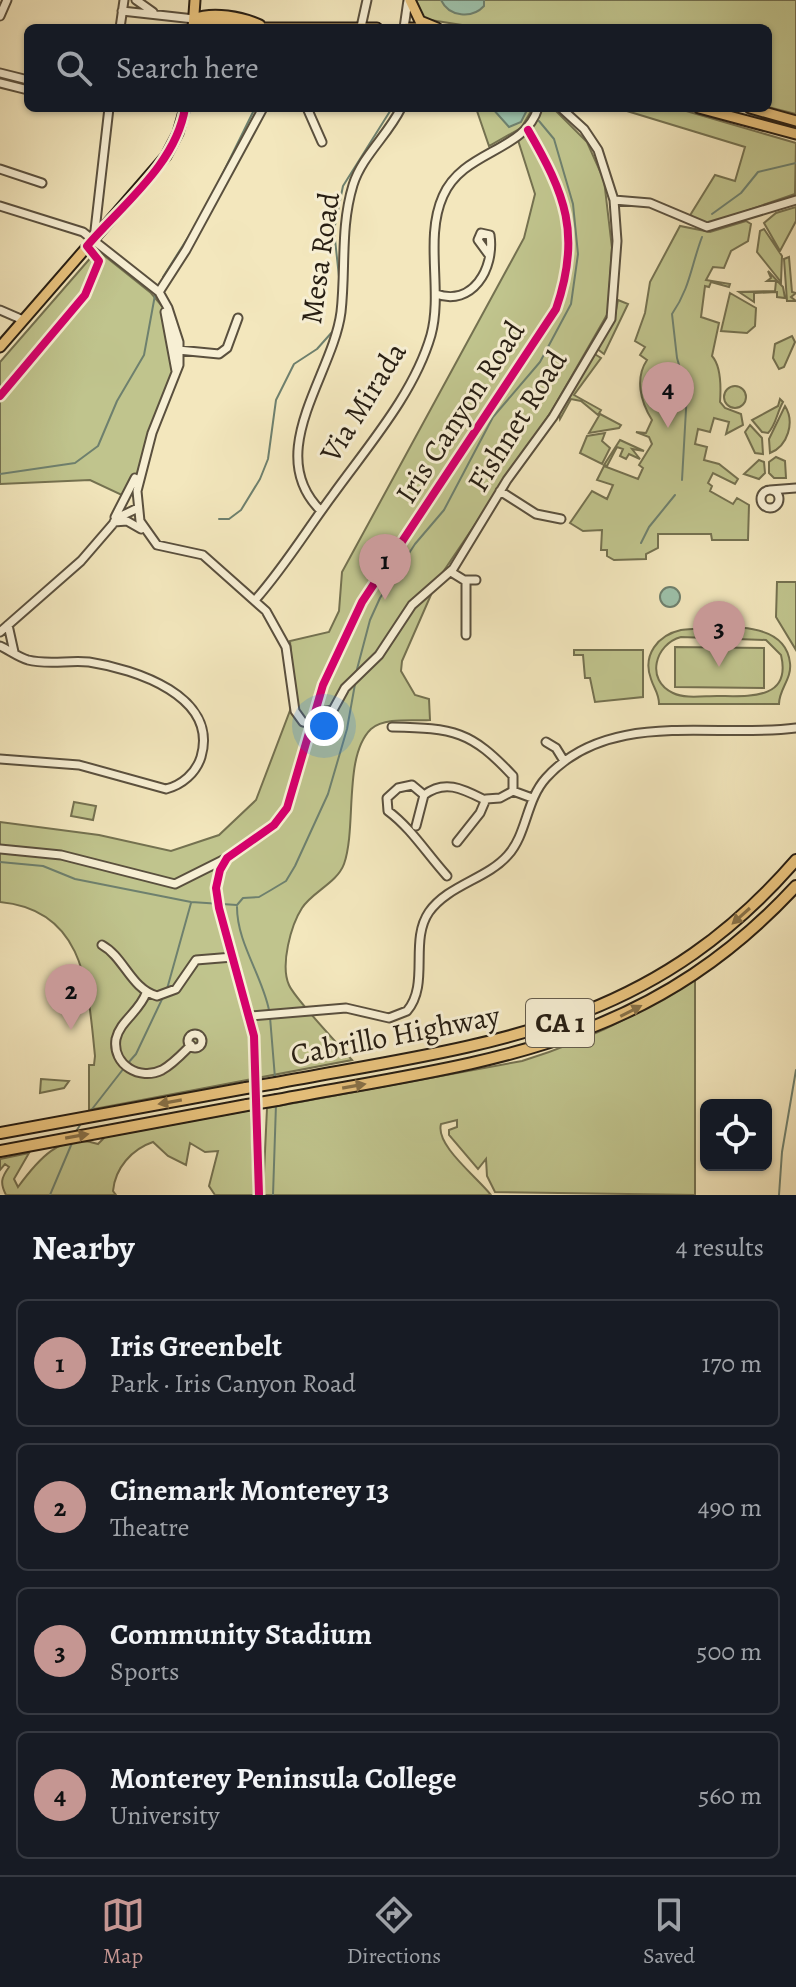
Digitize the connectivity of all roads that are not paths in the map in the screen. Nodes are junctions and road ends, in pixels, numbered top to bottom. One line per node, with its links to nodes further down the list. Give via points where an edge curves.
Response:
1 (7, 0): 9 (street)
2 (124, 0): 7 (street)
3 (136, 0): 8 (street)
4 (195, 0): 11 (main road)
5 (367, 0): 12 (street)
6 (409, 0): 13 (street); 14 (main road, via 418,18)
7 (122, 11): 8 (street); 10 (street)
8 (159, 15): 11 (street)
9 (0, 16)
10 (120, 24)
11 (194, 24)
12 (362, 24)
13 (406, 24)
14 (429, 24)
15 (0, 73): 16 (street)
16 (24, 79)
17 (0, 83): 18 (street)
18 (24, 89)
19 (109, 112): 39 (street)
20 (184, 112): 39 (main road, via 166,156)
21 (261, 112): 41 (street)
22 (309, 112): 33 (street)
23 (398, 112): 57 (street, Mesa Road, via 354,183 342,231 341,312 301,428 303,487)
24 (536, 112): 30 (street)
25 (565, 112): 36 (street, Fishnet Road, via 598,150)
26 (713, 112): 28 (main road)
27 (764, 112): 29 (main road)
28 (746, 121): 31 (main road); 32 (main road)
29 (796, 121)
30 (528, 130): 42 (street, Via Mirada, via 466,166 448,187 437,220); 70 (street, Iris Canyon Road, via 565,202 567,271 556,309 362,602)
31 (796, 134)
32 (796, 140)
33 (322, 142)
34 (0, 169): 35 (street)
35 (42, 183)
36 (614, 200): 37 (street, via 650,203 707,227); 54 (street, Fishnet Road, via 617,241 611,319 553,417)
37 (796, 200)
38 (0, 206): 39 (street)
39 (94, 239): 41 (street); 46 (main road)
40 (489, 255): 42 (street, via 467,295)
41 (159, 292): 43 (street)
42 (436, 294): 57 (street, Via Mirada, via 431,333 413,377)
43 (165, 306): 47 (street); 49 (street)
44 (0, 310): 46 (street)
45 (238, 318): 49 (street, via 224,352)
46 (23, 320): 48 (main road)
47 (171, 334): 49 (street); 50 (street)
48 (0, 347)
49 (180, 350): 50 (street)
50 (176, 371): 51 (street)
51 (140, 469): 56 (street); 59 (street)
52 (793, 488): 53 (street); 55 (street)
53 (769, 490): 55 (street, via 777,493); 55 (street, via 761,498 764,506 773,508)
54 (500, 491): 58 (street, via 536,514); 61 (street, Fishnet Road)
55 (779, 502)
56 (138, 508): 59 (street); 60 (street)
57 (321, 511): 64 (street, Via Mirada, via 291,559)
58 (561, 519)
59 (112, 524): 60 (street, via 133,523); 65 (street, via 73,569)
60 (145, 532): 64 (street, via 157,545 203,555)
61 (451, 572): 62 (street); 70 (street, Fishnet Road, via 412,605 333,710)
62 (466, 580): 63 (street); 67 (street)
63 (476, 580)
64 (256, 599): 71 (street, via 286,647 295,711)
65 (8, 625): 66 (street); 69 (street)
66 (0, 632)
67 (466, 635)
68 (0, 646): 69 (street)
69 (14, 652): 75 (street, via 26,659 111,666 152,681 191,706 202,725 203,745 191,774 166,789 79,765)
70 (315, 713): 71 (street, Iris Canyon Road)
71 (313, 725): 86 (street, Iris Canyon Road, via 287,808 267,832)
72 (392, 727): 77 (street, via 436,728 477,742 513,776)
73 (796, 728): 76 (street, via 653,731 595,745)
74 (546, 742): 76 (street)
75 (0, 759)
76 (564, 761): 79 (street)
77 (513, 791): 79 (street); 80 (street)
78 (424, 795): 80 (street, via 450,785); 81 (street, via 406,784 387,798 388,811); 82 (street)
79 (532, 798): 93 (street, via 508,855 442,898 428,914 416,994 407,1011 389,1018 350,1008)
80 (485, 800): 84 (street)
81 (407, 825): 82 (street); 83 (street)
82 (416, 826): 83 (street)
83 (414, 839): 88 (street)
84 (457, 842)
85 (0, 849): 86 (street, Iris Canyon Road, via 61,855 175,884)
86 (227, 858): 91 (street, via 217,878 217,899)
87 (796, 860): 95 (highway, Cabrillo Highway / CA 1, one-way to 95, bridge, via 709,943 598,1008 499,1041)
88 (447, 876)
89 (796, 886): 96 (highway, Cabrillo Highway / CA 1, one-way to 89, bridge, via 500,1058 601,1025 714,960)
90 (102, 945): 92 (street)
91 (233, 957): 92 (street, via 202,958 189,966 172,992); 93 (street)
92 (146, 993): 94 (street, via 118,1033 116,1049 124,1064 138,1072 156,1072)
93 (251, 1016): 97 (street)
94 (191, 1045)
95 (0, 1133)
96 (0, 1151)
97 (259, 1195)

